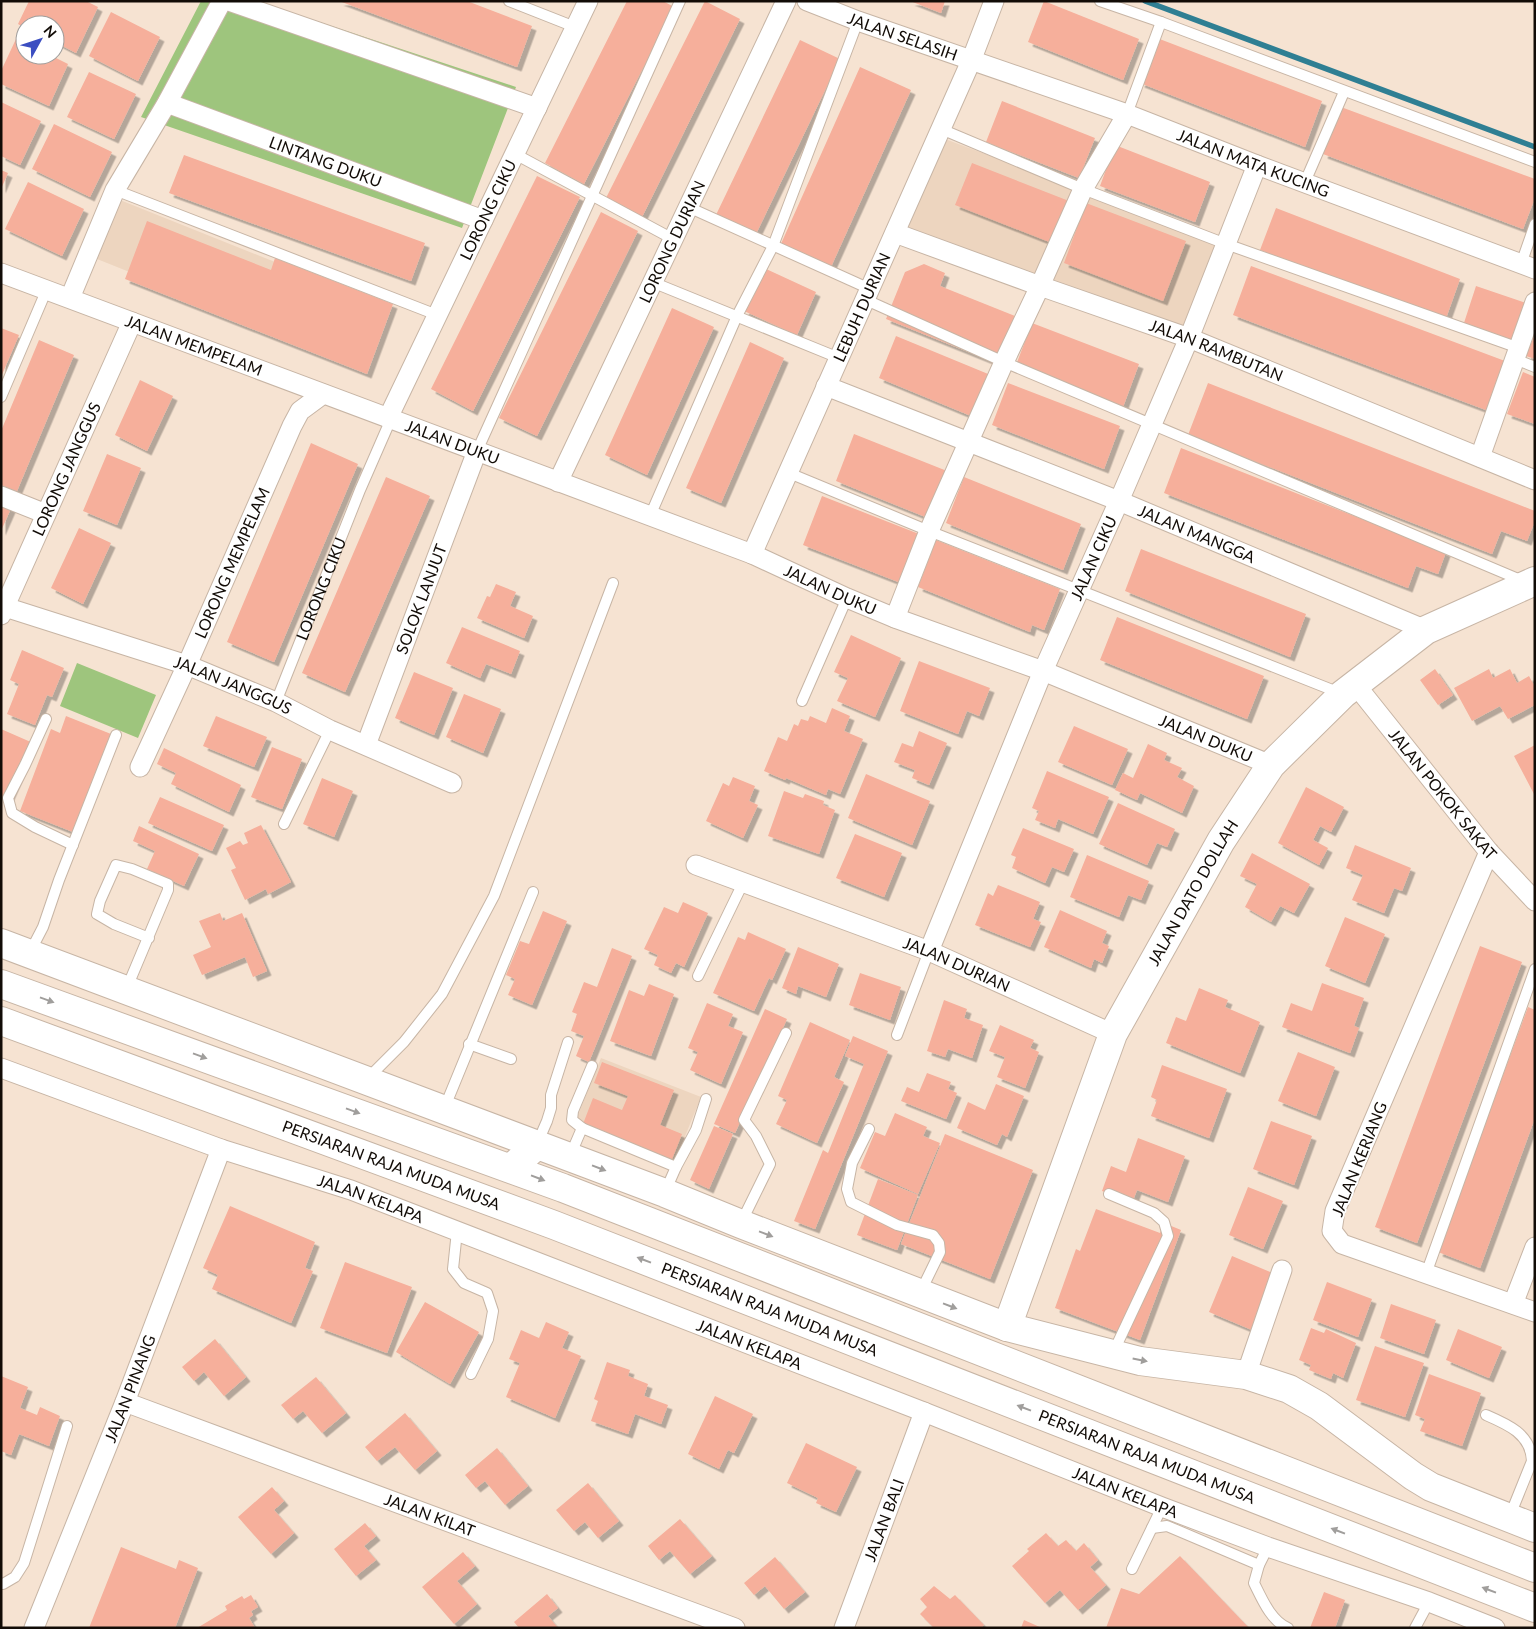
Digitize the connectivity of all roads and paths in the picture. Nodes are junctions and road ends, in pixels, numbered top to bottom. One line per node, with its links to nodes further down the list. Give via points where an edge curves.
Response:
1 (222, 1): 16 (street)
2 (230, 1): 10 (street)
3 (509, 1): 13 (lane)
4 (588, 1): 13 (street, LORONG CIKU)
5 (680, 1): 26 (lane)
6 (786, 1): 27 (street, LORONG DURIAN)
7 (807, 1): 11 (street, JALAN SELASIH)
8 (994, 1): 14 (street, LEBUH DURIAN)
9 (1100, 1): 12 (lane)
10 (256, 6): 17 (street)
11 (858, 21): 14 (street, JALAN SELASIH); 33 (lane)
12 (1161, 22): 15 (lane); 18 (lane)
13 (575, 27): 17 (street, LORONG CIKU)
14 (971, 60): 18 (street, JALAN MATA KUCING); 19 (street, LEBUH DURIAN)
15 (1344, 92): 21 (lane); 23 (lane)
16 (168, 103): 25 (street); 28 (street, LINTANG DUKU)
17 (537, 108): 20 (street, LORONG CIKU)
18 (1127, 114): 22 (street, JALAN MATA KUCING); 24 (street)
19 (941, 129): 24 (lane); 30 (street, LEBUH DURIAN)
20 (515, 154): 26 (lane); 28 (street, LORONG CIKU)
21 (1535, 162)
22 (1256, 165): 23 (street, JALAN MATA KUCING); 32 (street, JALAN CIKU)
23 (1305, 182): 34 (street, JALAN MATA KUCING)
24 (1083, 189): 32 (lane); 37 (street)
25 (116, 190): 40 (street); 42 (lane)
26 (592, 195): 31 (lane); 56 (lane)
27 (688, 207): 31 (street, LORONG DURIAN); 33 (lane)
28 (483, 220): 42 (street, LORONG CIKU)
29 (1535, 224): 34 (lane)
30 (895, 233): 37 (street, JALAN RAMBUTAN); 39 (street, LEBUH DURIAN)
31 (673, 239): 36 (street, LORONG DURIAN)
32 (1226, 244): 45 (street, JALAN CIKU); 46 (lane)
33 (773, 246): 39 (lane); 43 (lane)
34 (1528, 267)
35 (1, 273): 38 (street, JALAN MEMPELAM)
36 (652, 282): 43 (lane); 60 (street, LORONG DURIAN)
37 (1040, 286): 45 (street, JALAN RAMBUTAN); 48 (street)
38 (47, 289): 40 (street, JALAN MEMPELAM); 52 (lane)
39 (867, 294): 47 (street, LEBUH DURIAN); 48 (lane)
40 (70, 298): 44 (street, JALAN MEMPELAM)
41 (1535, 302): 46 (street)
42 (437, 315): 53 (street, LORONG CIKU)
43 (737, 316): 47 (lane); 64 (lane)
44 (132, 322): 51 (street, JALAN MEMPELAM); 63 (street, LORONG JANGGUS)
45 (1188, 338): 54 (street, JALAN CIKU); 57 (street, JALAN RAMBUTAN)
46 (1517, 354): 49 (lane); 57 (street)
47 (839, 358): 50 (street, LEBUH DURIAN)
48 (1004, 362): 54 (lane); 55 (street)
49 (1535, 367)
50 (826, 386): 55 (street, JALAN MANGGA); 58 (street, LEBUH DURIAN)
51 (323, 394): 53 (street, JALAN MEMPELAM); 74 (street, LORONG MEMPELAM, via 300,412 292,426)
52 (1, 397)
53 (389, 419): 56 (street, JALAN DUKU); 78 (lane, LORONG CIKU)
54 (1152, 425): 62 (street, JALAN CIKU); 68 (lane)
55 (969, 443): 62 (street, JALAN MANGGA); 65 (street)
56 (477, 452): 60 (street, JALAN DUKU); 82 (street, SOLOK LANJUT)
57 (1480, 457): 59 (street, JALAN RAMBUTAN)
58 (789, 472): 65 (lane); 66 (street, LEBUH DURIAN)
59 (1535, 480)
60 (558, 482): 64 (street, JALAN DUKU)
61 (1, 496): 63 (street)
62 (1120, 501): 69 (street, JALAN CIKU); 73 (street, JALAN MANGGA)
63 (46, 514): 71 (street, LORONG JANGGUS)
64 (650, 516): 66 (street, JALAN DUKU)
65 (929, 531): 69 (lane); 72 (street)
66 (752, 554): 70 (street, JALAN DUKU)
67 (613, 583): 110 (lane, via 494,896 442,994 404,1042)
68 (1532, 583): 73 (main road, JALAN DATO DOLLAH)
69 (1080, 590): 75 (street, JALAN CIKU); 76 (lane)
70 (846, 598): 72 (street, JALAN DUKU); 77 (lane)
71 (3, 611): 74 (street, JALAN JANGGUS)
72 (895, 618): 75 (street, JALAN DUKU)
73 (1426, 630): 76 (main road, JALAN DATO DOLLAH)
74 (187, 665): 78 (street, JALAN JANGGUS); 84 (street, LORONG MEMPELAM)
75 (1043, 672): 83 (street, JALAN DUKU); 95 (street, JALAN CIKU)
76 (1349, 689): 83 (main road, JALAN DATO DOLLAH); 88 (street, JALAN POKOK SAKAT)
77 (802, 701)
78 (276, 702): 80 (street, JALAN JANGGUS)
79 (46, 719): 87 (lane, via 8,798 12,813)
80 (330, 730): 82 (street, JALAN JANGGUS); 86 (lane)
81 (116, 735): 87 (lane)
82 (366, 745): 85 (street, JALAN JANGGUS)
83 (1271, 765): 103 (main road, JALAN DATO DOLLAH, via 1222,841)
84 (140, 767)
85 (452, 783)
86 (284, 824)
87 (73, 845): 96 (lane, via 44,927)
88 (1489, 852): 92 (street, JALAN POKOK SAKAT); 126 (street, JALAN KERIANG, via 1334,1210 1332,1230 1342,1244)
89 (696, 865): 90 (street, JALAN DURIAN)
90 (743, 883): 95 (street, JALAN DURIAN); 98 (lane)
91 (533, 892): 106 (lane)
92 (1535, 901)
93 (148, 938): 93 (lane, via 168,884 116,866 97,914); 100 (lane)
94 (1, 943): 96 (main road)
95 (929, 951): 103 (street, JALAN DURIAN); 104 (lane)
96 (29, 954): 100 (main road)
97 (1535, 969): 126 (lane)
98 (698, 976)
99 (1, 984): 118 (main road, one-way to 118)
100 (126, 991): 110 (main road)
101 (1, 1021): 148 (main road, PERSIARAN RAJA MUDA MUSA, one-way to 101, via 564,1229)
102 (786, 1033): 122 (lane, via 744,1120 770,1164)
103 (1113, 1034): 130 (main road, JALAN DATO DOLLAH)
104 (897, 1035)
105 (568, 1042): 115 (lane, via 551,1095 551,1108)
106 (469, 1044): 107 (lane); 112 (lane)
107 (511, 1059)
108 (592, 1066): 113 (lane, via 573,1112 572,1120)
109 (1, 1068): 116 (street, JALAN KELAPA)
110 (366, 1080): 112 (main road)
111 (706, 1099): 119 (lane, via 696,1130)
112 (444, 1110): 115 (main road)
113 (582, 1128): 117 (lane); 119 (lane)
114 (869, 1129): 127 (lane, via 852,1163 847,1189 849,1196 851,1202 897,1225 933,1235 939,1243 940,1252)
115 (537, 1145): 117 (main road); 118 (main road)
116 (221, 1149): 123 (street, JALAN KELAPA, via 351,1190); 134 (street, JALAN PINANG)
117 (570, 1156): 120 (main road, one-way to 120)
118 (511, 1168): 144 (main road, one-way to 144)
119 (676, 1168): 120 (lane)
120 (665, 1193): 122 (main road)
121 (1108, 1194): 131 (lane, via 1154,1213 1164,1222 1168,1236)
122 (741, 1224): 127 (main road, one-way to 127)
123 (457, 1230): 132 (lane, via 453,1269 464,1283 487,1293 493,1311 488,1339); 135 (street, JALAN KELAPA)
124 (1535, 1248): 128 (street)
125 (1282, 1270): 133 (street)
126 (1426, 1274): 128 (street, JALAN KERIANG)
127 (920, 1294): 130 (main road, one-way to 130)
128 (1513, 1304): 129 (street, JALAN KERIANG)
129 (1535, 1312)
130 (1007, 1327): 131 (main road)
131 (1112, 1354): 133 (main road, one-way to 133, via 1140,1361)
132 (471, 1374)
133 (1246, 1375): 139 (main road, via 1289,1389 1319,1406 1431,1487)
134 (125, 1402): 149 (street, JALAN PINANG); 150 (street, JALAN KILAT)
135 (924, 1412): 138 (street, JALAN KELAPA); 151 (street, JALAN BALI)
136 (1486, 1415): 139 (lane, via 1511,1425 1532,1451 1532,1461)
137 (67, 1426): 146 (lane, via 24,1563 15,1577)
138 (1162, 1507): 140 (lane); 142 (street, JALAN KELAPA)
139 (1509, 1519): 141 (main road)
140 (1152, 1528): 143 (lane, via 1167,1526); 145 (lane)
141 (1535, 1528)
142 (1268, 1547): 143 (lane); 147 (street, JALAN KELAPA)
143 (1259, 1565): 152 (lane, via 1254,1583 1274,1618)
144 (1535, 1568)
145 (1132, 1569)
146 (1, 1584)
147 (1429, 1602): 153 (lane); 154 (street, JALAN KELAPA)
148 (1535, 1608)
149 (34, 1628)
150 (735, 1628)
151 (844, 1628)
152 (1288, 1628)
153 (1415, 1628)
154 (1495, 1628)

